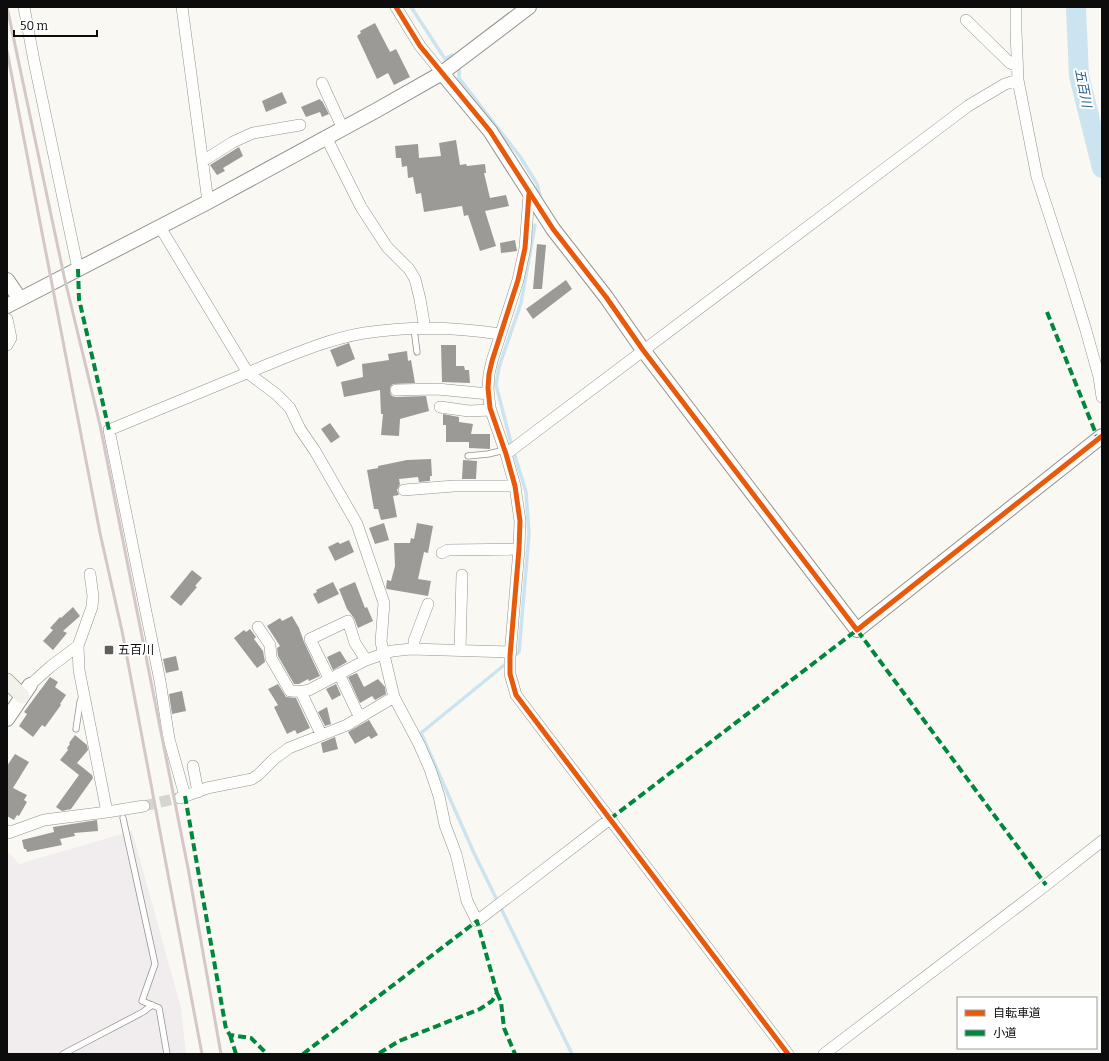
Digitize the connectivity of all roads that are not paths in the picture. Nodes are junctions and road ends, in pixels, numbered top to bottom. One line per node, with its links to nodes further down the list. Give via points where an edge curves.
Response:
1 (24, 7): 18 (street)
2 (182, 7): 14 (street)
3 (396, 7): 8 (street, via 420,46)
4 (529, 7): 8 (street)
5 (1016, 7): 7 (street)
6 (966, 20): 7 (street, via 1010,63)
7 (1017, 66): 9 (street)
8 (442, 73): 12 (street); 15 (street, via 490,131)
9 (1018, 80): 26 (street, via 1005,84 968,106); 31 (street, via 1037,177 1069,275 1099,377)
10 (322, 83): 12 (street)
11 (300, 125): 14 (street, via 253,133)
12 (343, 129): 13 (street)
13 (326, 137): 16 (street); 23 (street, via 360,207 387,247 409,269 415,279 420,299)
14 (203, 161): 16 (street)
15 (530, 194): 24 (street, via 520,274); 26 (street)
16 (208, 202): 17 (street)
17 (160, 227): 18 (street); 28 (street)
18 (78, 269): 20 (street)
19 (7, 280): 20 (street)
20 (20, 299): 21 (street)
21 (7, 306)
22 (7, 319): 25 (street, via 11,338)
23 (420, 329): 24 (street, via 446,328); 27 (lane); 28 (street, via 343,338 315,346)
24 (500, 334): 30 (street, via 488,374)
25 (7, 345)
26 (643, 350): 34 (street, via 857,630); 35 (street)
27 (417, 352)
28 (248, 373): 48 (street, via 290,408 300,430 357,524 384,603 381,642); 62 (street, via 109,430 182,797)
29 (396, 390): 30 (street, via 437,389)
30 (489, 394): 33 (street)
31 (1102, 397)
32 (440, 407): 33 (street, via 469,412)
33 (491, 410): 35 (street)
34 (1102, 436)
35 (506, 452): 36 (lane); 37 (street)
36 (468, 456)
37 (515, 486): 38 (street, via 454,486); 39 (street, via 520,521)
38 (404, 490)
39 (519, 549): 40 (street, via 448,550); 49 (street)
40 (442, 553)
41 (90, 574): 45 (street, via 93,589 92,607)
42 (462, 575): 47 (street)
43 (428, 604): 46 (street, via 414,641)
44 (258, 627): 54 (street, via 270,645 271,658 290,691)
45 (78, 646): 53 (street, via 50,667); 55 (street, via 78,663)
46 (414, 649): 47 (street); 48 (street)
47 (460, 650): 49 (street)
48 (384, 653): 50 (street); 56 (street)
49 (511, 654): 66 (street, via 510,674 516,695)
50 (366, 660): 51 (street); 51 (street, via 355,643 348,621 310,639)
51 (334, 676): 54 (street); 57 (street)
52 (7, 681): 53 (main road)
53 (26, 690): 58 (street)
54 (301, 692): 60 (street)
55 (84, 693): 59 (lane); 64 (street)
56 (394, 698): 57 (street); 66 (street, via 430,769 445,825 456,854 467,901 477,921)
57 (360, 716): 60 (street, via 347,725)
58 (7, 719)
59 (76, 729)
60 (322, 734): 62 (street, via 282,753 252,779)
61 (193, 766): 62 (street)
62 (198, 792)
63 (144, 806): 64 (street)
64 (107, 812): 67 (street, via 44,820)
65 (122, 818): 69 (lane, via 156,964 142,1001)
66 (610, 819): 72 (street)
67 (7, 832)
68 (1102, 841): 73 (street)
69 (152, 1005): 70 (lane, via 144,1012); 71 (lane, via 159,1008)
70 (63, 1054)
71 (167, 1054)
72 (788, 1054)
73 (824, 1054)

